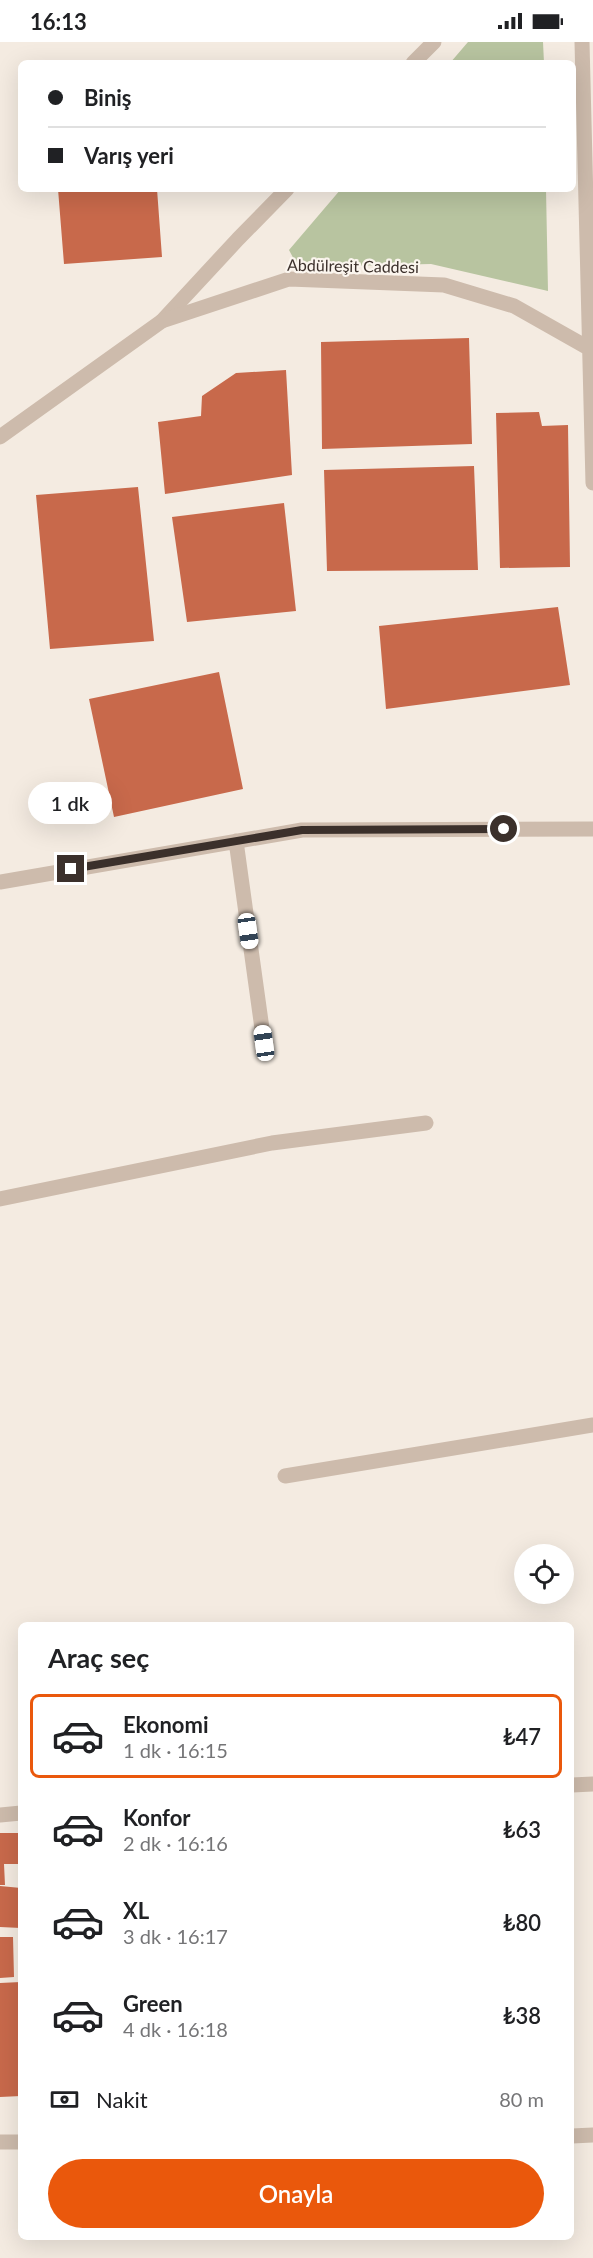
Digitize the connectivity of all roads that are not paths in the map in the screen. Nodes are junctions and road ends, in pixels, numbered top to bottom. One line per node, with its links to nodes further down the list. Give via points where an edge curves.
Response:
1 (434, 42): 3 (street)
2 (582, 42): 6 (street)
3 (417, 60)
4 (284, 192): 5 (street)
5 (162, 321): 6 (street, Abdülreşit Caddesi, via 289,279 444,285 514,306); 7 (street, Abdülreşit Caddesi)
6 (590, 349): 8 (street)
7 (0, 436)
8 (593, 483)
9 (593, 829): 10 (street, via 302,830)
10 (236, 841): 11 (street); 12 (street)
11 (0, 882)
12 (264, 1043)
13 (426, 1123): 14 (street, via 272,1143)
14 (0, 1199)
15 (593, 1425): 16 (street)
16 (285, 1476)
17 (593, 1784): 18 (street)
18 (574, 1785)
19 (18, 1814): 20 (street)
20 (0, 1815)
21 (593, 2135): 22 (street)
22 (574, 2136)
23 (0, 2142): 24 (street)
24 (18, 2142)

